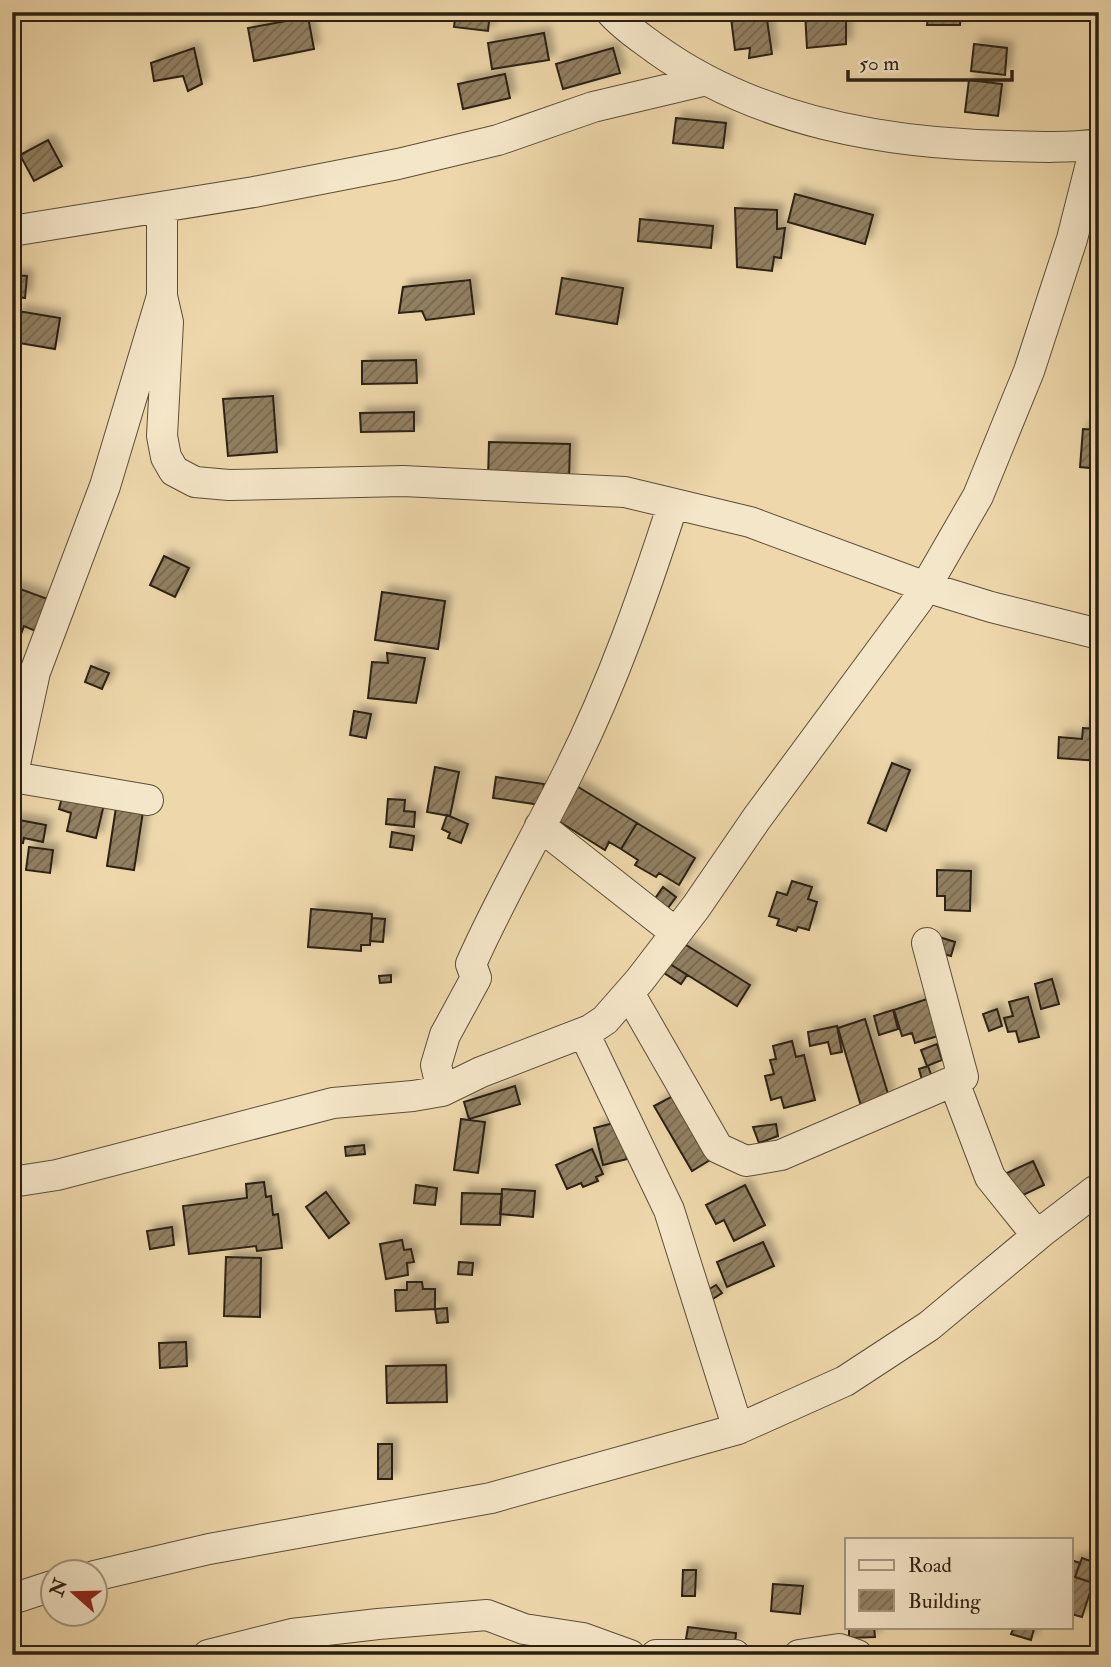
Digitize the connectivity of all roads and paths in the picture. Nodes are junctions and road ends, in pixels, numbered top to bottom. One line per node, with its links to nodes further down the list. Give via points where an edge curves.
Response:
1 (611, 12): 2 (street, via 681,67)
2 (707, 80): 3 (street, via 815,123 876,135 952,145); 4 (street, via 593,107 498,139 398,164)
3 (1097, 144): 8 (street, via 1029,371 978,496)
4 (162, 207): 5 (street); 6 (street)
5 (12, 232)
6 (163, 296): 7 (street, via 168,322 162,436 174,471 195,482 403,481 625,492); 10 (street, via 105,486 34,673)
7 (673, 504): 8 (street, via 750,522); 12 (street, via 638,612 570,769)
8 (926, 587): 9 (street); 13 (street)
9 (1099, 634)
10 (13, 778): 11 (street)
11 (148, 800)
12 (540, 826): 13 (street); 18 (street, via 471,964 476,978 445,1035 436,1065)
13 (676, 933): 15 (street)
14 (927, 943): 17 (street, via 963,1077)
15 (629, 993): 16 (street, via 605,1020); 17 (street, via 718,1148 746,1161 781,1155)
16 (584, 1033): 18 (street); 22 (street, via 669,1210)
17 (954, 1082): 21 (street, via 990,1177 1035,1233)
18 (442, 1091): 19 (street, via 333,1103 57,1175)
19 (12, 1182)
20 (1099, 1194): 21 (street, via 1095,1191)
21 (1044, 1230): 22 (street, via 929,1326 845,1381)
22 (738, 1429): 23 (street, via 491,1498 209,1549)
23 (108, 1573)
24 (38, 1591): 25 (street)
25 (12, 1599)
26 (341, 1641): 27 (street, via 292,1634); 28 (street, via 487,1615 524,1629 583,1638)
27 (208, 1655)
28 (630, 1655)
29 (656, 1655): 30 (street)
30 (735, 1655)
31 (799, 1655): 32 (street, via 839,1650)
32 (857, 1655)

